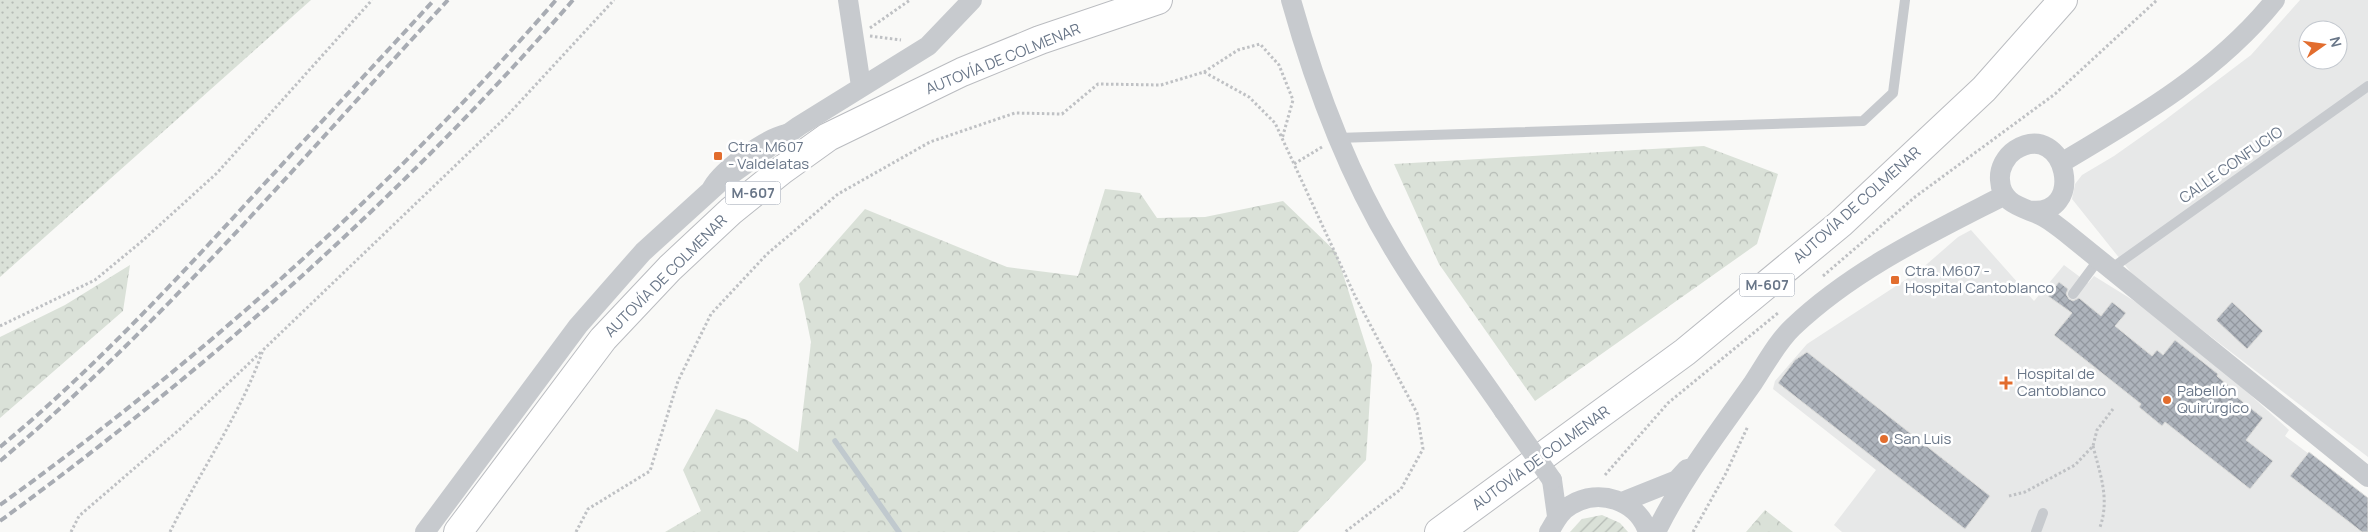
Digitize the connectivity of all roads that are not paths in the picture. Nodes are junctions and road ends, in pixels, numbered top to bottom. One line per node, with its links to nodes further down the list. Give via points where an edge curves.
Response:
1 (848, 0): 8 (street)
2 (972, 0): 8 (street, via 928,46)
3 (1158, 0): 26 (highway, AUTOVÍA DE COLMENAR / M-607, via 1040,40 962,72 828,137 782,170 670,268 603,339)
4 (1905, 0): 10 (lane, via 1893,93 1863,121)
5 (2063, 0): 27 (highway, AUTOVÍA DE COLMENAR / M-607, via 1984,88 1840,224 1685,352)
6 (2275, 0): 11 (street, via 2259,20 2208,66 2147,112)
7 (1293, 7): 10 (street)
8 (861, 86): 25 (street, via 719,183 643,252 578,326)
9 (2368, 86): 16 (lane, CALLE CONFUCIO)
10 (1337, 138): 20 (street, bridge, via 1393,248)
11 (2062, 163): 12 (street, via 2048,149 2029,145 2011,153 2001,170); 13 (street, via 2065,178)
12 (2005, 195): 14 (street, via 2014,205); 18 (street, via 1884,259 1831,295 1791,328)
13 (2058, 199): 14 (street, via 2042,210); 15 (street, via 2058,215)
14 (2026, 210): 15 (street, via 2041,215)
15 (2065, 232): 16 (street)
16 (2106, 264): 17 (lane, CALLE CONFUCIO); 19 (street)
17 (2073, 294)
18 (1704, 451): 22 (street, via 1677,480); 29 (street)
19 (2368, 477)
20 (1552, 480): 21 (street); 24 (street)
21 (1583, 499): 22 (street, via 1596,496); 24 (street, via 1569,505)
22 (1622, 502): 28 (street, via 1636,511)
23 (2043, 513): 30 (lane)
24 (1553, 524)
25 (425, 532)
26 (458, 532)
27 (1439, 532)
28 (1648, 532)
29 (1656, 532)
30 (2036, 532)

